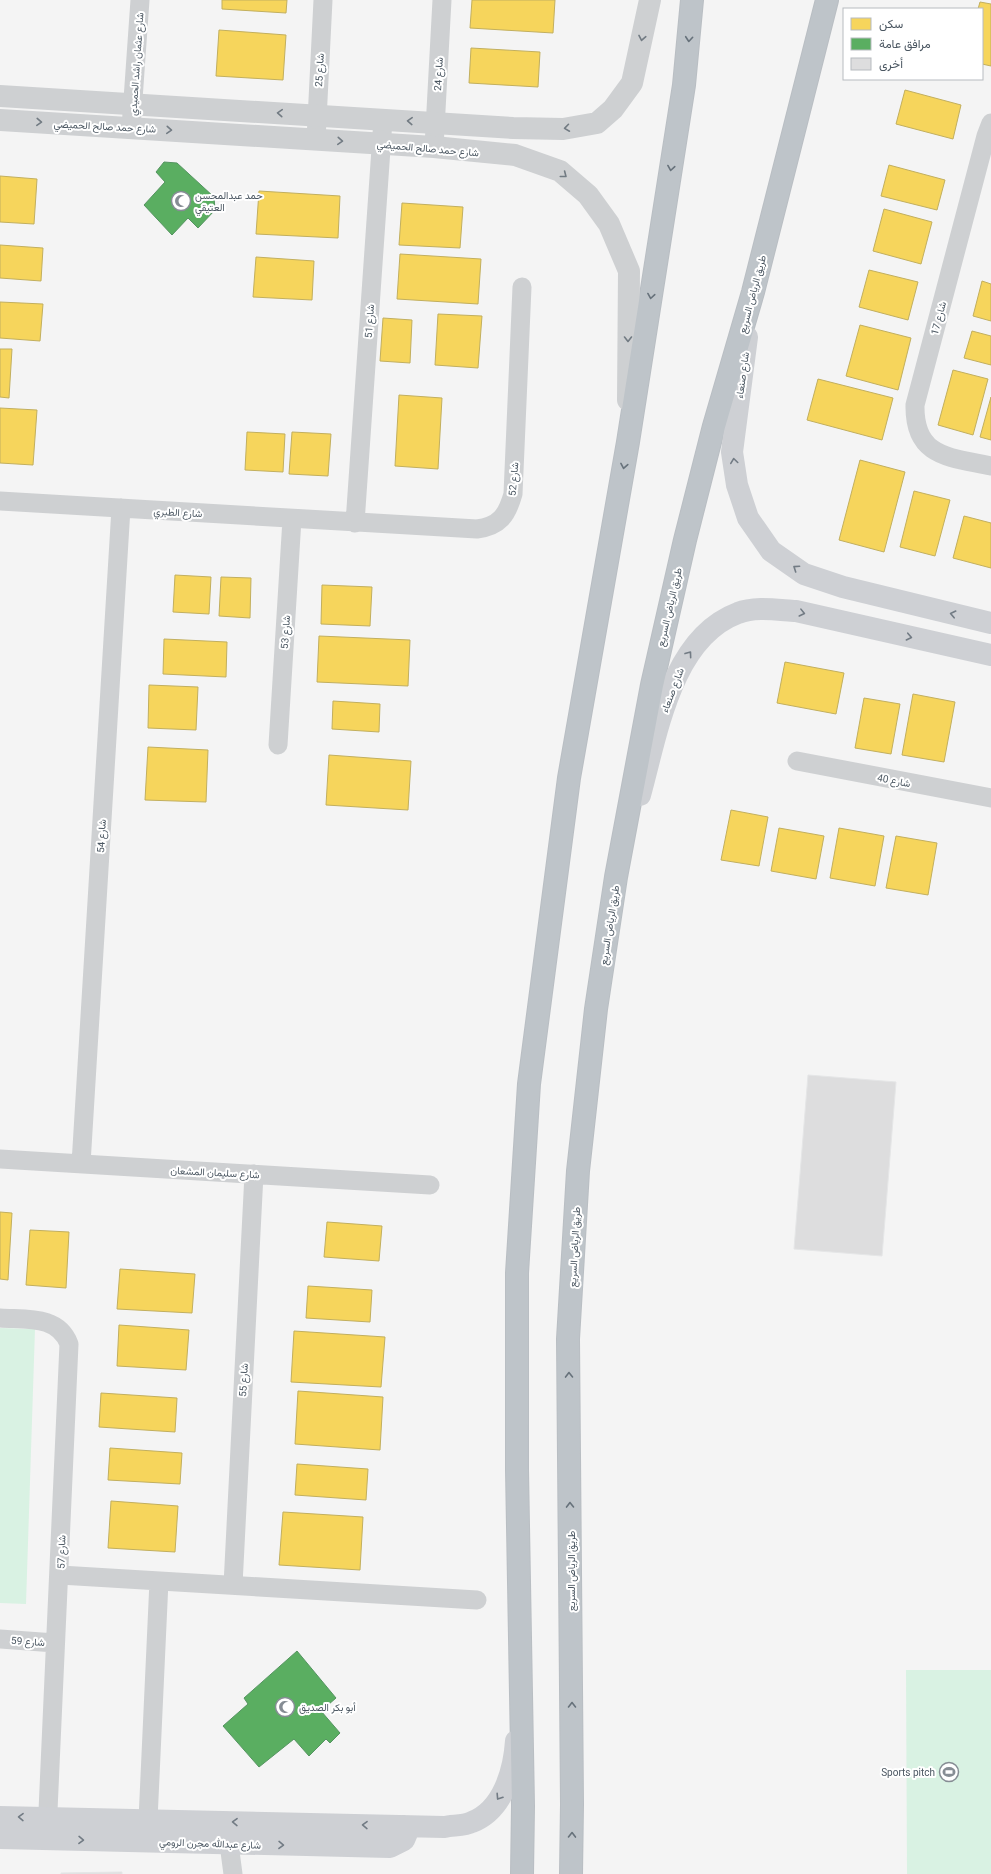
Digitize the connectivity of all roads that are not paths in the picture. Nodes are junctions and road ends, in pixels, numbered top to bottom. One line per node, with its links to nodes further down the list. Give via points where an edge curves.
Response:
1 (140, 0): 8 (street, شارع عثمان راشد الحميدي)
2 (323, 0): 9 (street, شارع 25)
3 (442, 0): 12 (street, شارع 24)
4 (650, 0): 12 (street, one-way to 12, via 632,83 613,110 597,123 562,129)
5 (692, 0): 20 (highway, one-way to 20, via 684,85)
6 (827, 0): 19 (highway, طريق الرياض السريع)
7 (0, 96): 8 (street)
8 (133, 103): 9 (street, one-way to 8); 14 (street, شارع عثمان راشد الحميدي)
9 (317, 115): 11 (street); 15 (street, شارع 25)
10 (0, 120): 14 (street, شارع حمد صالح الحميضي, one-way to 14)
11 (383, 120): 12 (street, one-way to 11); 16 (street, شارع 51)
12 (435, 122): 17 (street, شارع 24)
13 (991, 123): 21 (street, شارع 17, via 915,406 914,420 918,435 928,447 944,456)
14 (131, 128): 15 (street, شارع حمد صالح الحميضي, one-way to 15)
15 (316, 140): 16 (street, شارع حمد صالح الحميضي, one-way to 16)
16 (382, 144): 17 (street, شارع حمد صالح الحميضي); 25 (street, شارع 51)
17 (434, 147): 20 (street, شارع حمد صالح الحميضي, one-way to 20, via 515,155 560,171 588,194 609,224 628,271)
18 (522, 287): 25 (street, شارع 52, via 513,494 502,519 496,524 478,529)
19 (754, 292): 26 (main road, شارع صنعاء, one-way to 19, via 804,574 771,551 748,518 737,485 732,452); 33 (highway, طريق الرياض السريع, via 714,426 685,540 652,685)
20 (628, 442): 45 (highway, one-way to 45, via 569,778 529,1084 517,1273)
21 (991, 466)
22 (0, 501): 23 (street, شارع الطبري)
23 (121, 508): 24 (street, شارع الطبري); 35 (street, شارع 54)
24 (292, 519): 25 (street, شارع الطبري); 30 (street, شارع 53)
25 (355, 523)
26 (872, 595): 27 (main road, شارع صنعاء, one-way to 26); 28 (main road, via 866,615)
27 (991, 623)
28 (870, 629): 29 (main road, شارع صنعاء, one-way to 29); 33 (main road, شارع صنعاء, one-way to 28, via 668,695 681,666 715,626 738,612 763,610 796,611)
29 (991, 655)
30 (278, 745)
31 (797, 761): 32 (street, شارع 40)
32 (991, 798)
33 (616, 877): 54 (highway, طريق الرياض السريع, one-way to 33, via 568,1340 578,1171 596,1009)
34 (0, 1159): 35 (street, شارع سليمان المشعان)
35 (82, 1164): 36 (street, شارع سليمان المشعان)
36 (254, 1174): 37 (street, شارع سليمان المشعان); 41 (street, شارع 55)
37 (430, 1185)
38 (0, 1318): 39 (street, شارع 57, via 40,1320 61,1330 69,1344)
39 (60, 1574): 40 (street); 44 (street, شارع 57)
40 (158, 1580): 41 (street); 47 (street)
41 (233, 1585): 42 (street)
42 (478, 1600)
43 (0, 1639): 44 (street, شارع 59)
44 (55, 1642): 49 (street, شارع 57)
45 (520, 1664): 48 (main road, شارع عبدالله مجرن الرومي, one-way to 48, via 515,1759 505,1788 491,1810 472,1823); 53 (highway)
46 (0, 1817): 49 (main road, شارع عبدالله مجرن الرومي, one-way to 46)
47 (148, 1820): 48 (main road, شارع عبدالله مجرن الرومي, one-way to 47); 49 (main road, شارع عبدالله مجرن الرومي)
48 (404, 1826): 51 (main road, شارع عبدالله مجرن الرومي, one-way to 48, via 390,1847 404,1840 407,1833)
49 (47, 1828): 50 (main road, شارع عبدالله مجرن الرومي); 51 (main road, شارع عبدالله مجرن الرومي, one-way to 51)
50 (0, 1838)
51 (229, 1844): 52 (street)
52 (233, 1874)
53 (522, 1874)
54 (571, 1874)

